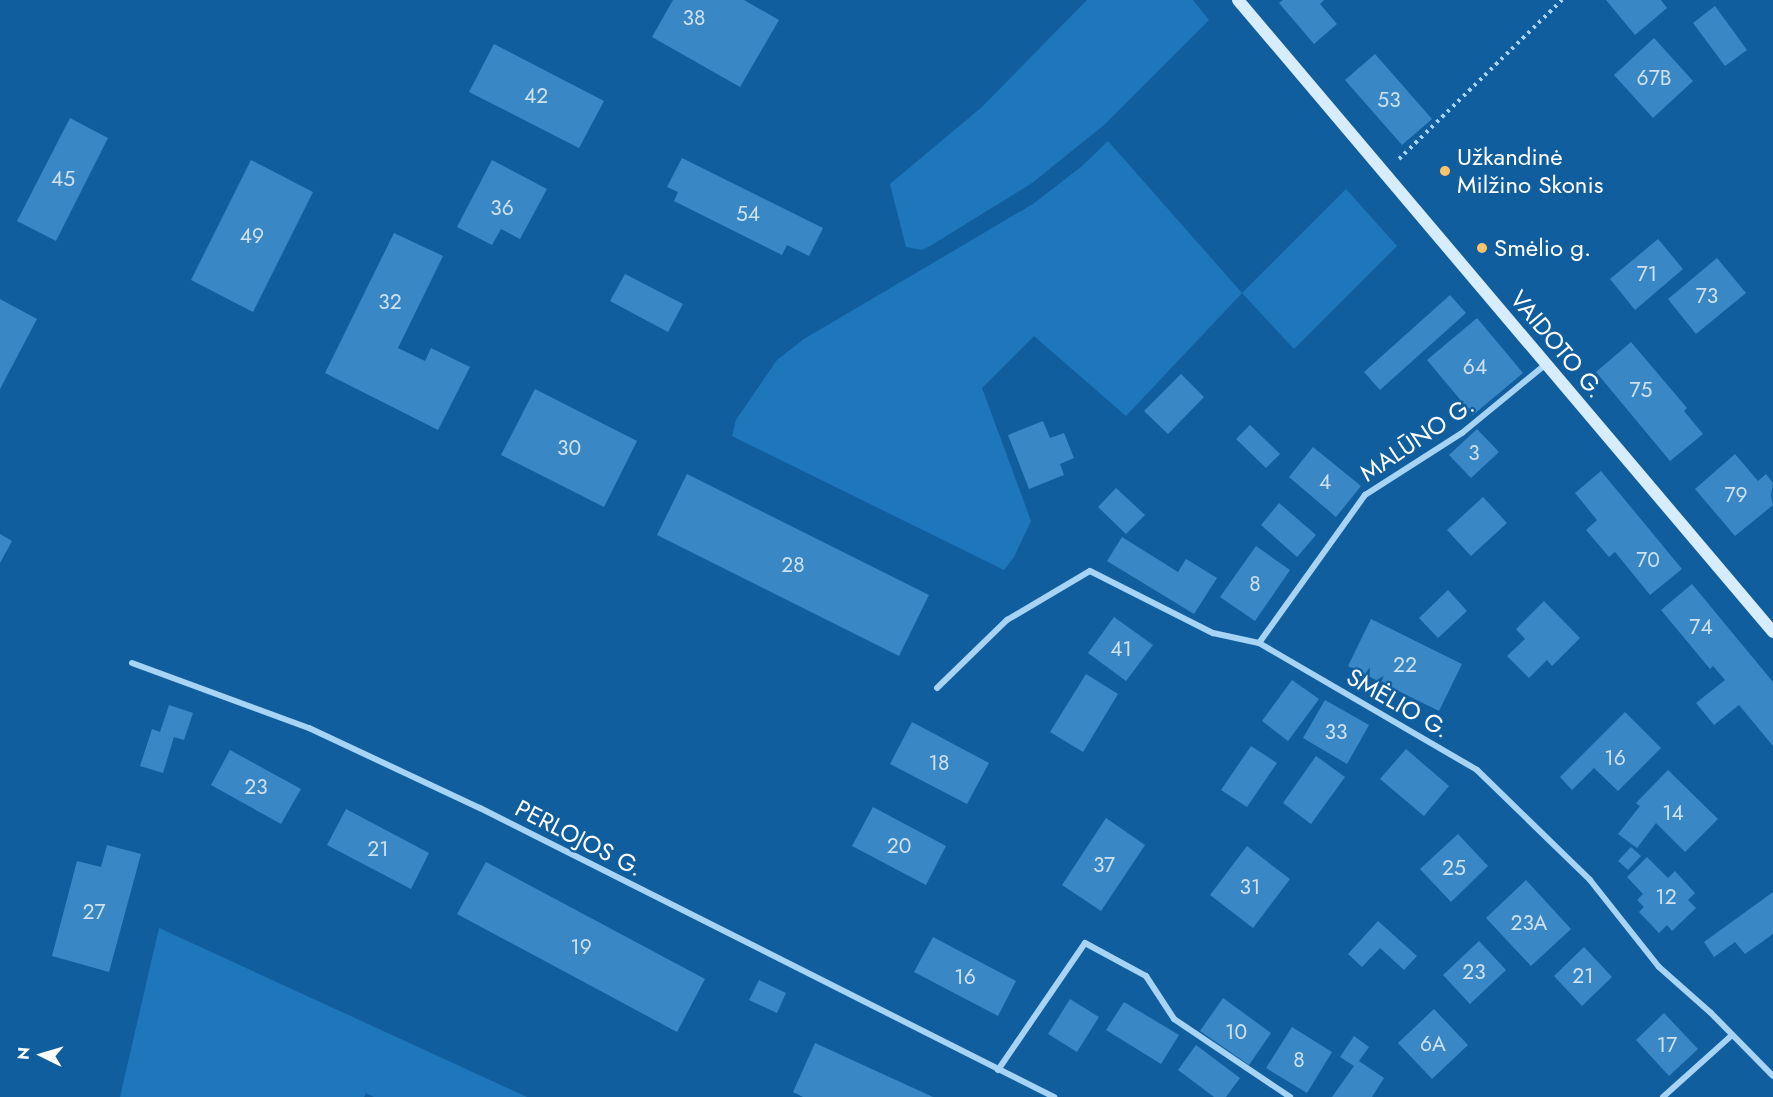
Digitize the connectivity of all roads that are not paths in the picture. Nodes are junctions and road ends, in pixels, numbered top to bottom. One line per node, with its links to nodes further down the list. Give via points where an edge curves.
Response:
1 (1238, 0): 2 (main road, VAIDOTO G.)
2 (1546, 364): 3 (main road, VAIDOTO G.); 4 (street, MALŪNO G., via 1462,433 1365,495)
3 (1773, 632)
4 (1259, 644): 6 (street, SMĖLIO G., via 1213,633 1090,571 1007,620); 7 (street, SMĖLIO G., via 1477,770 1590,880 1659,967)
5 (132, 663): 8 (street, PERLOJOS G., via 309,728 480,808)
6 (938, 688)
7 (1732, 1035): 9 (street, SMĖLIO G.); 12 (street)
8 (998, 1070): 10 (street, PERLOJOS G.); 11 (street, via 1085,943 1146,976 1174,1019)
9 (1773, 1076)
10 (1054, 1097)
11 (1290, 1097)
12 (1664, 1097)

